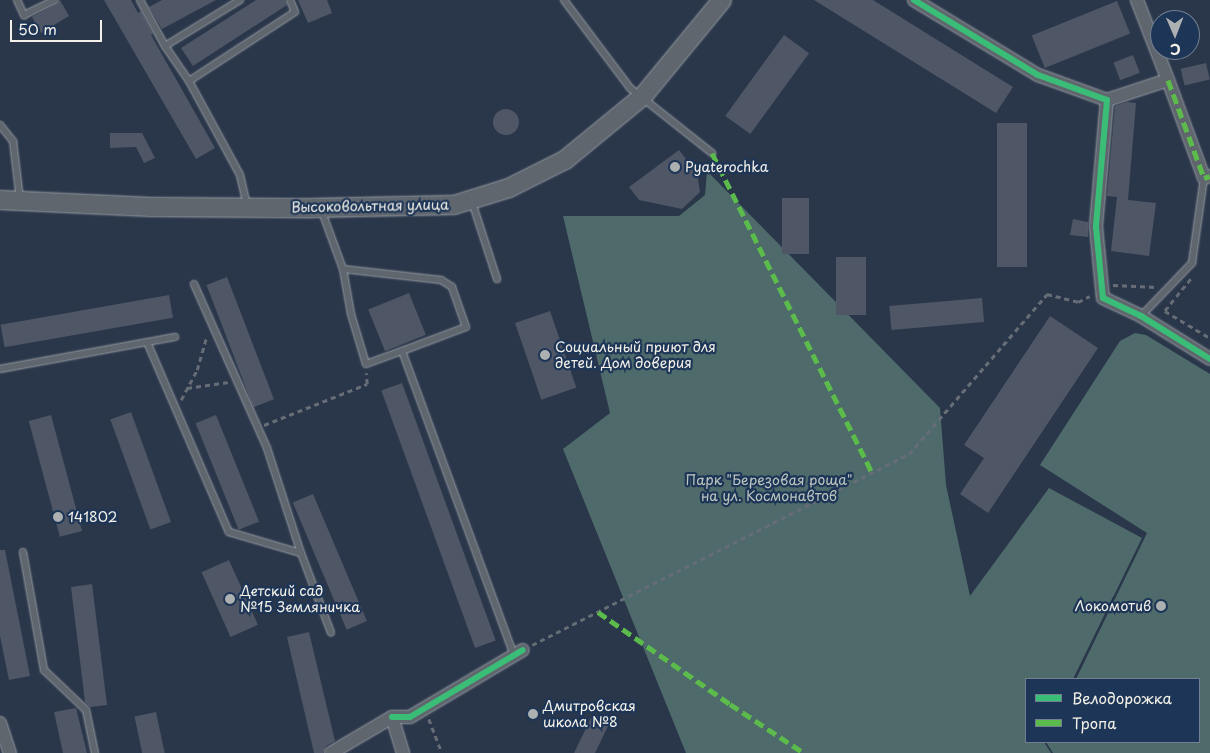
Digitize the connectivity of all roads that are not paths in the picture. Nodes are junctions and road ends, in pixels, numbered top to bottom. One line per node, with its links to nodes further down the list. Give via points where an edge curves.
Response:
1 (18, 0): 2 (lane, via 24,15)
2 (55, 0)
3 (240, 0): 10 (lane)
4 (290, 0): 12 (lane, via 295,12)
5 (564, 0): 13 (lane, via 630,88)
6 (722, 0): 13 (main road, Высоковольтная улица)
7 (914, 0): 14 (street, via 1038,75)
8 (1137, 0): 11 (street)
9 (141, 1): 10 (lane)
10 (165, 46): 12 (lane)
11 (1168, 80): 14 (street); 17 (street)
12 (189, 81): 21 (lane, via 240,175)
13 (643, 96): 16 (lane); 19 (main road, Высоковольтная улица, via 565,160 509,188)
14 (1107, 100): 26 (street, via 1096,227 1103,298)
15 (0, 125): 20 (lane, via 12,141)
16 (712, 153)
17 (1207, 177): 26 (lane, via 1192,263)
18 (0, 200): 20 (main road, Высоковольтная улица)
19 (471, 200): 22 (main road, Высоковольтная улица, via 454,205); 24 (lane)
20 (20, 201): 21 (main road, Высоковольтная улица)
21 (247, 206): 22 (main road, Высоковольтная улица)
22 (320, 208): 23 (lane)
23 (343, 269): 29 (lane, via 351,314 366,364); 29 (lane, via 441,280 452,287 466,327)
24 (497, 279)
25 (194, 284): 33 (lane, via 268,448)
26 (1141, 316): 30 (street)
27 (175, 337): 28 (lane)
28 (147, 342): 31 (lane); 33 (lane, via 229,532)
29 (402, 351): 35 (lane)
30 (1210, 358)
31 (0, 369)
32 (23, 552): 39 (lane, via 44,670 86,710)
33 (301, 553): 34 (lane)
34 (331, 633)
35 (518, 652): 36 (street, via 410,717)
36 (392, 717): 40 (street); 41 (street)
37 (0, 723): 38 (street)
38 (10, 753)
39 (95, 753)
40 (331, 753)
41 (404, 753)

